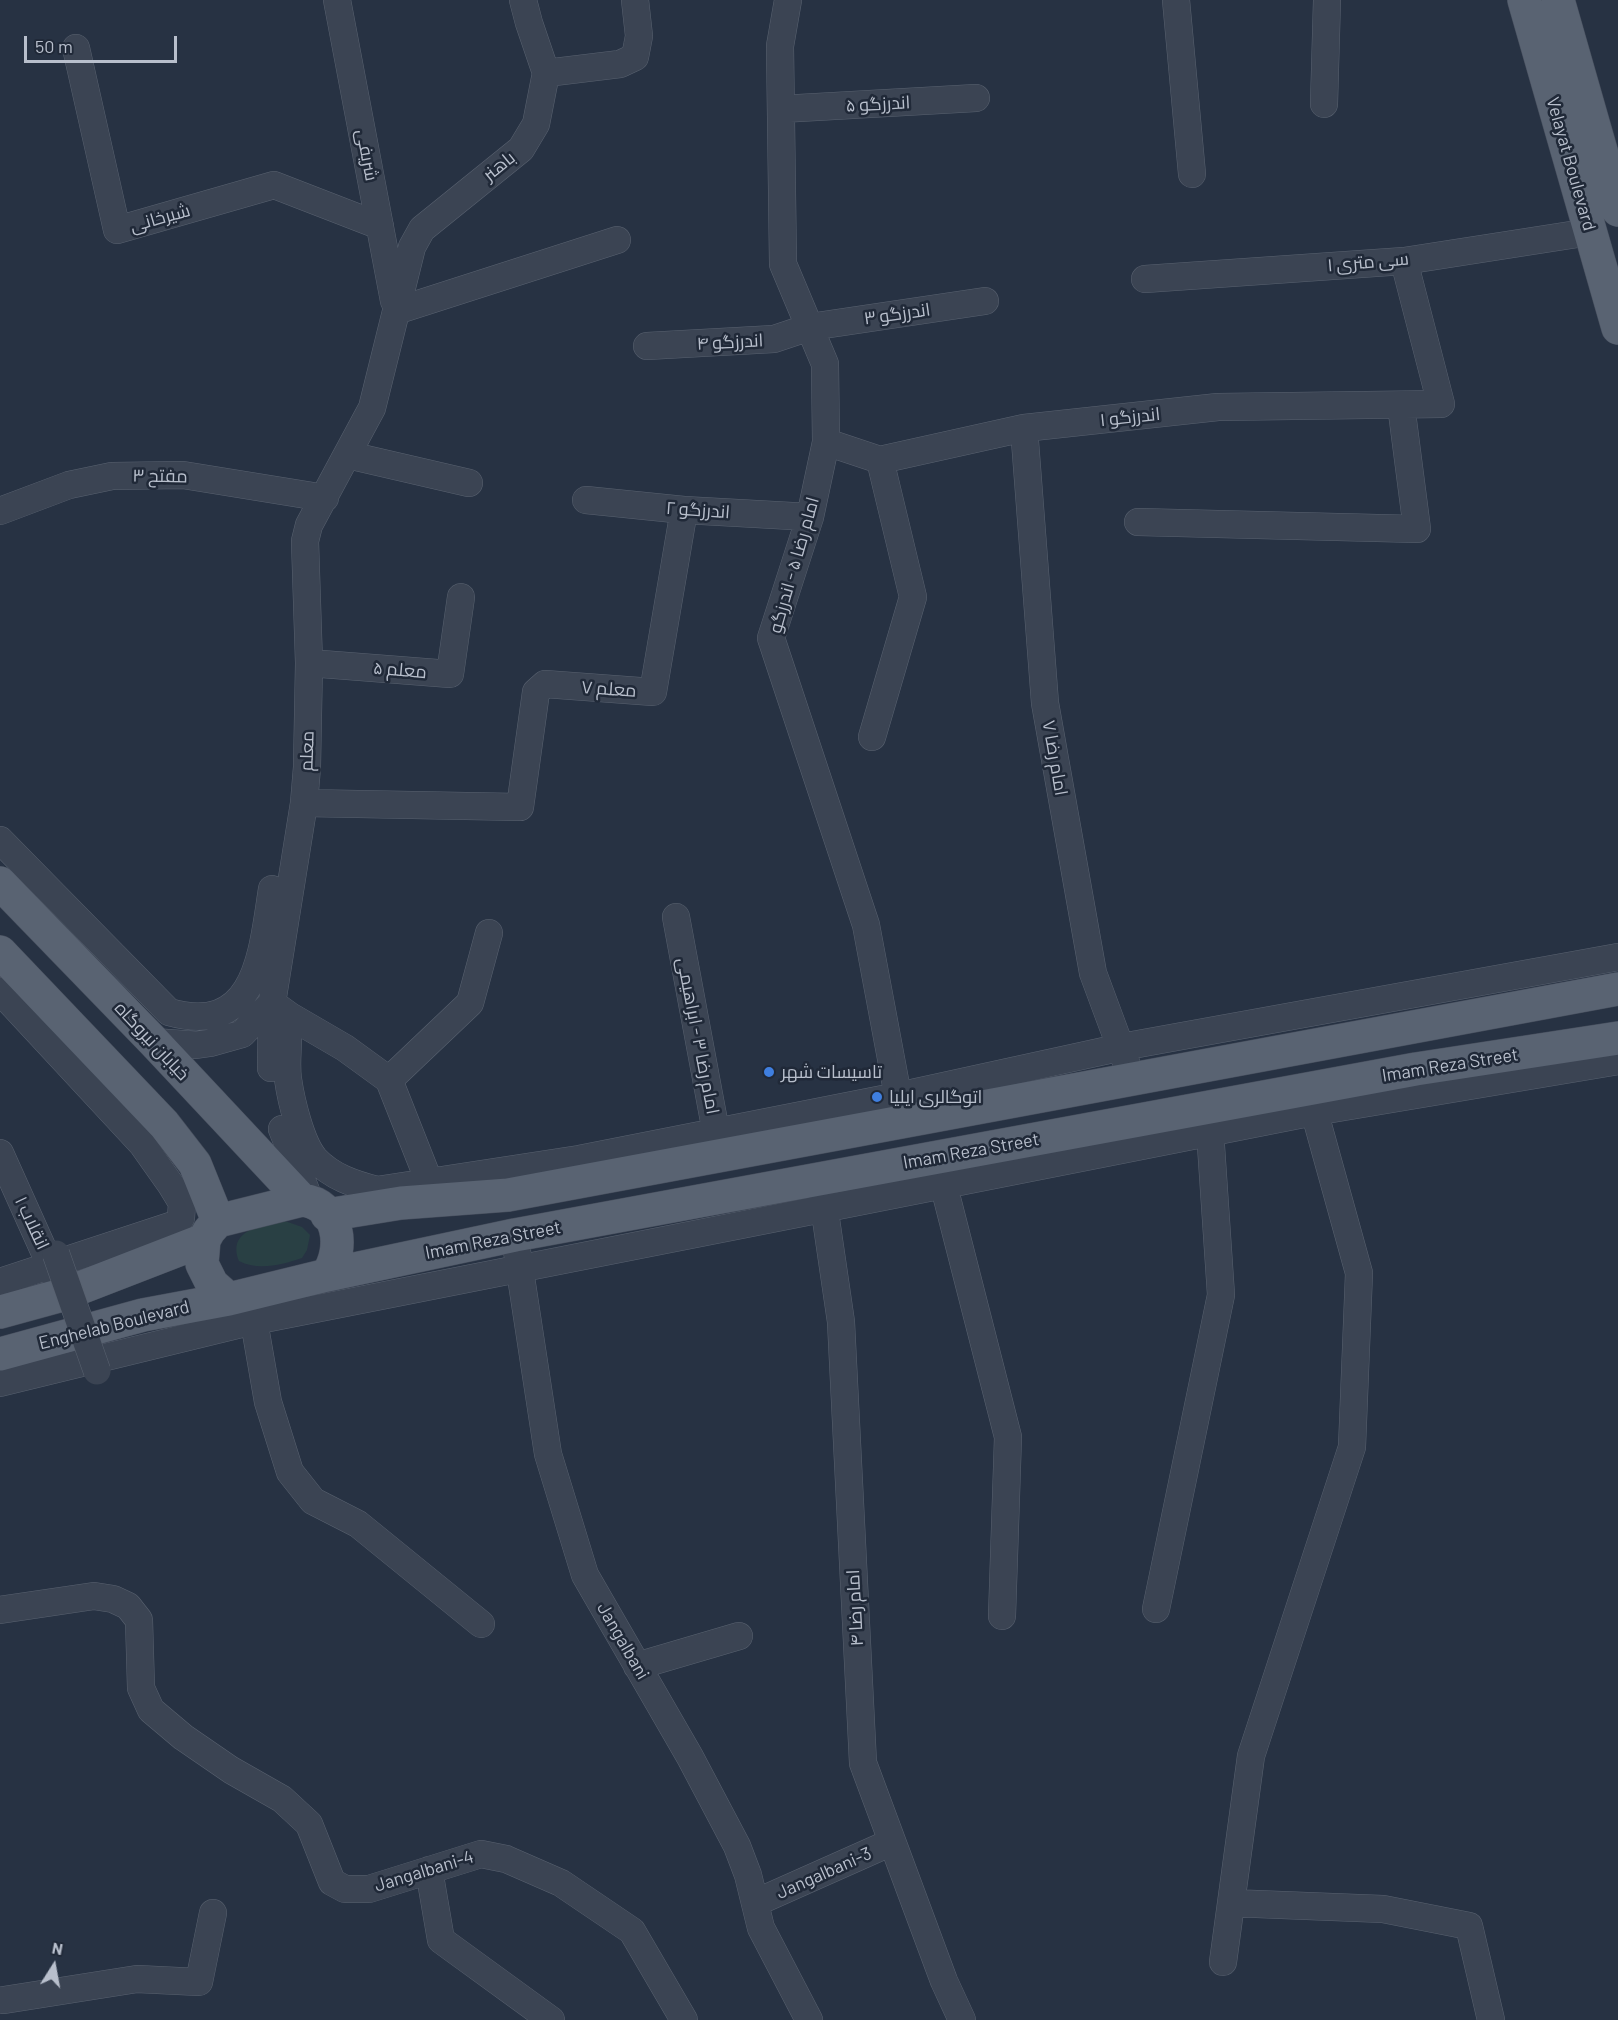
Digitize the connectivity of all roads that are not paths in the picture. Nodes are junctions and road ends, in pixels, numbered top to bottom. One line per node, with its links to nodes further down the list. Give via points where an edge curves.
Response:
1 (337, 0): 17 (street, شریفی)
2 (523, 0): 10 (street)
3 (635, 0): 10 (street, via 639,36 635,57 620,64)
4 (788, 0): 13 (street, امام رضا ۵ - اندرزگو, via 780,46)
5 (1176, 0): 15 (street)
6 (1327, 0): 12 (street)
7 (1524, 0): 18 (main road, Velayat Boulevard)
8 (1558, 0): 14 (main road, Velayat Boulevard)
9 (76, 48): 17 (street, شیرخانی, via 117,230 274,185)
10 (546, 73): 23 (street, باهنر, via 536,124 520,149 422,230 412,247)
11 (976, 98): 13 (street, اندرزگو ۵)
12 (1324, 104)
13 (781, 109): 24 (street, امام رضا ۵ - اندرزگو, via 783,264)
14 (1610, 156): 16 (main road, Velayat Boulevard)
15 (1192, 174)
16 (1618, 210)
17 (380, 226): 23 (street, شریفی)
18 (1590, 232): 20 (street, سی متری ۱); 25 (main road, Velayat Boulevard)
19 (617, 240): 23 (street)
20 (1404, 261): 21 (street, سی متری ۱); 27 (street, اندرزگو ۱, via 1441,404)
21 (1145, 279)
22 (985, 302): 24 (street, اندرزگو ۳)
23 (396, 311): 30 (street, معلم, via 372,408)
24 (810, 327): 26 (street, اندرزگو ۴, via 774,339); 29 (street, امام رضا ۵ - اندرزگو, via 825,364)
25 (1618, 328)
26 (647, 346)
27 (1401, 405): 28 (street, اندرزگو ۱, via 1218,407); 38 (street, via 1417,529)
28 (1024, 428): 31 (street, اندرزگو ۱); 57 (street, امام رضا ۷, via 1045,703 1093,973)
29 (826, 442): 31 (street); 37 (street, امام رضا ۵ - اندرزگو)
30 (348, 455): 32 (street); 33 (street, معلم)
31 (880, 460): 41 (street, via 913,597)
32 (469, 483)
33 (325, 498): 36 (street, مفتح ۳, via 183,475 112,476 69,485); 40 (street, معلم, via 309,525 305,542)
34 (586, 500): 35 (street, اندرزگو ۲)
35 (684, 510): 37 (street, اندرزگو ۲); 42 (street, معلم ۷, via 653,692 545,684 536,692 520,807)
36 (0, 511)
37 (810, 517): 63 (street, امام رضا ۵ - اندرزگو, via 771,638 866,925)
38 (1137, 522)
39 (461, 597): 40 (street, معلم ۵, via 450,674)
40 (309, 663): 42 (street, معلم)
41 (872, 737)
42 (304, 802): 53 (street, معلم)
43 (0, 840): 44 (street, via 169,1012 183,1016 209,1017 225,1012 246,993 262,951)
44 (278, 853)
45 (314, 859): 53 (street)
46 (0, 883): 56 (main road, خیابان نیروگاه)
47 (676, 917): 66 (street, امام رضا ۳ - ابراهیمی)
48 (489, 933): 59 (street, via 470,1003)
49 (0, 952): 65 (main road)
50 (1618, 957): 57 (street)
51 (0, 991): 75 (street, via 142,1144 182,1203 181,1218 176,1224)
52 (1611, 992): 60 (main road)
53 (281, 1000): 56 (street, via 242,1034 196,1045); 59 (street, via 290,1016); 71 (street, معلم, via 270,1052 271,1083 283,1130)
54 (288, 1037): 70 (street, via 291,1094 303,1136 316,1160 348,1182 377,1190)
55 (1618, 1038): 62 (main road, Imam Reza Street, via 1416,1069)
56 (154, 1042): 61 (main road, خیابان نیروگاه)
57 (1120, 1047): 60 (street, امام رضا ۷); 63 (street)
58 (1618, 1061): 62 (street)
59 (390, 1080): 70 (street)
60 (1132, 1080): 63 (main road)
61 (198, 1091): 65 (main road, via 195,1109 182,1121); 71 (main road, خیابان نیروگاه)
62 (1311, 1101): 64 (main road, Imam Reza Street); 95 (street, via 1359,1273 1352,1447 1251,1756)
63 (900, 1109): 66 (main road)
64 (1209, 1120): 68 (main road, Imam Reza Street); 87 (street, via 1221,1295)
65 (164, 1124): 72 (main road, via 195,1164)
66 (719, 1143): 70 (main road, via 507,1195)
67 (0, 1153): 75 (street, انقلاب ۱)
68 (940, 1171): 69 (main road, Imam Reza Street); 89 (street, via 1008,1437)
69 (823, 1193): 73 (main road, Imam Reza Street); 76 (street); 93 (street, امام رضا ۴, via 841,1322 863,1763)
70 (431, 1194): 71 (main road, via 400,1203); 74 (main road, via 420,1214 421,1229 428,1242)
71 (313, 1205): 72 (main road); 78 (main road, خیابان نیروگاه, via 334,1221 339,1240 336,1259)
72 (211, 1231): 77 (main road); 81 (main road, via 202,1264 206,1275 220,1293)
73 (514, 1235): 74 (main road, Imam Reza Street); 76 (street, Jangalbani)
74 (440, 1250): 78 (main road, Imam Reza Street)
75 (54, 1259): 79 (street); 80 (street, انقلاب ۱); 85 (street, bridge)
76 (520, 1268): 81 (street); 92 (street, Jangalbani, via 548,1454 585,1575)
77 (129, 1269): 80 (main road); 83 (main road, via 146,1272 157,1286 156,1303)
78 (327, 1275): 81 (main road, Imam Reza Street)
79 (0, 1282)
80 (62, 1295): 82 (main road)
81 (244, 1305): 83 (main road, Enghelab Boulevard); 86 (street); 90 (street, via 290,1472 313,1501 358,1524)
82 (0, 1312)
83 (143, 1315): 84 (main road, Enghelab Boulevard)
84 (0, 1354)
85 (97, 1371)
86 (0, 1383)
87 (1156, 1609)
88 (0, 1610): 94 (street, Jangalbani-4, via 94,1596 128,1606 139,1620 141,1688 151,1710 221,1764 282,1799 309,1824 332,1882 345,1889 369,1889)
89 (1002, 1616)
90 (481, 1624)
91 (739, 1636): 92 (street)
92 (637, 1666): 96 (street, Jangalbani, via 737,1846)
93 (892, 1842): 96 (street, Jangalbani-3); 103 (street, امام رضا ۴)
94 (429, 1870): 100 (street, via 441,1940); 101 (street, Jangalbani-4, via 481,1854 506,1859 561,1883 632,1931)
95 (1231, 1903): 98 (street); 104 (street, via 1383,1909 1469,1926)
96 (755, 1904): 102 (street, Jangalbani, via 761,1928)
97 (213, 1913): 99 (street, via 200,1982 137,1979)
98 (1223, 1962)
99 (5, 2004)
100 (551, 2020)
101 (684, 2020)
102 (809, 2020)
103 (962, 2020)
104 (1491, 2020)

